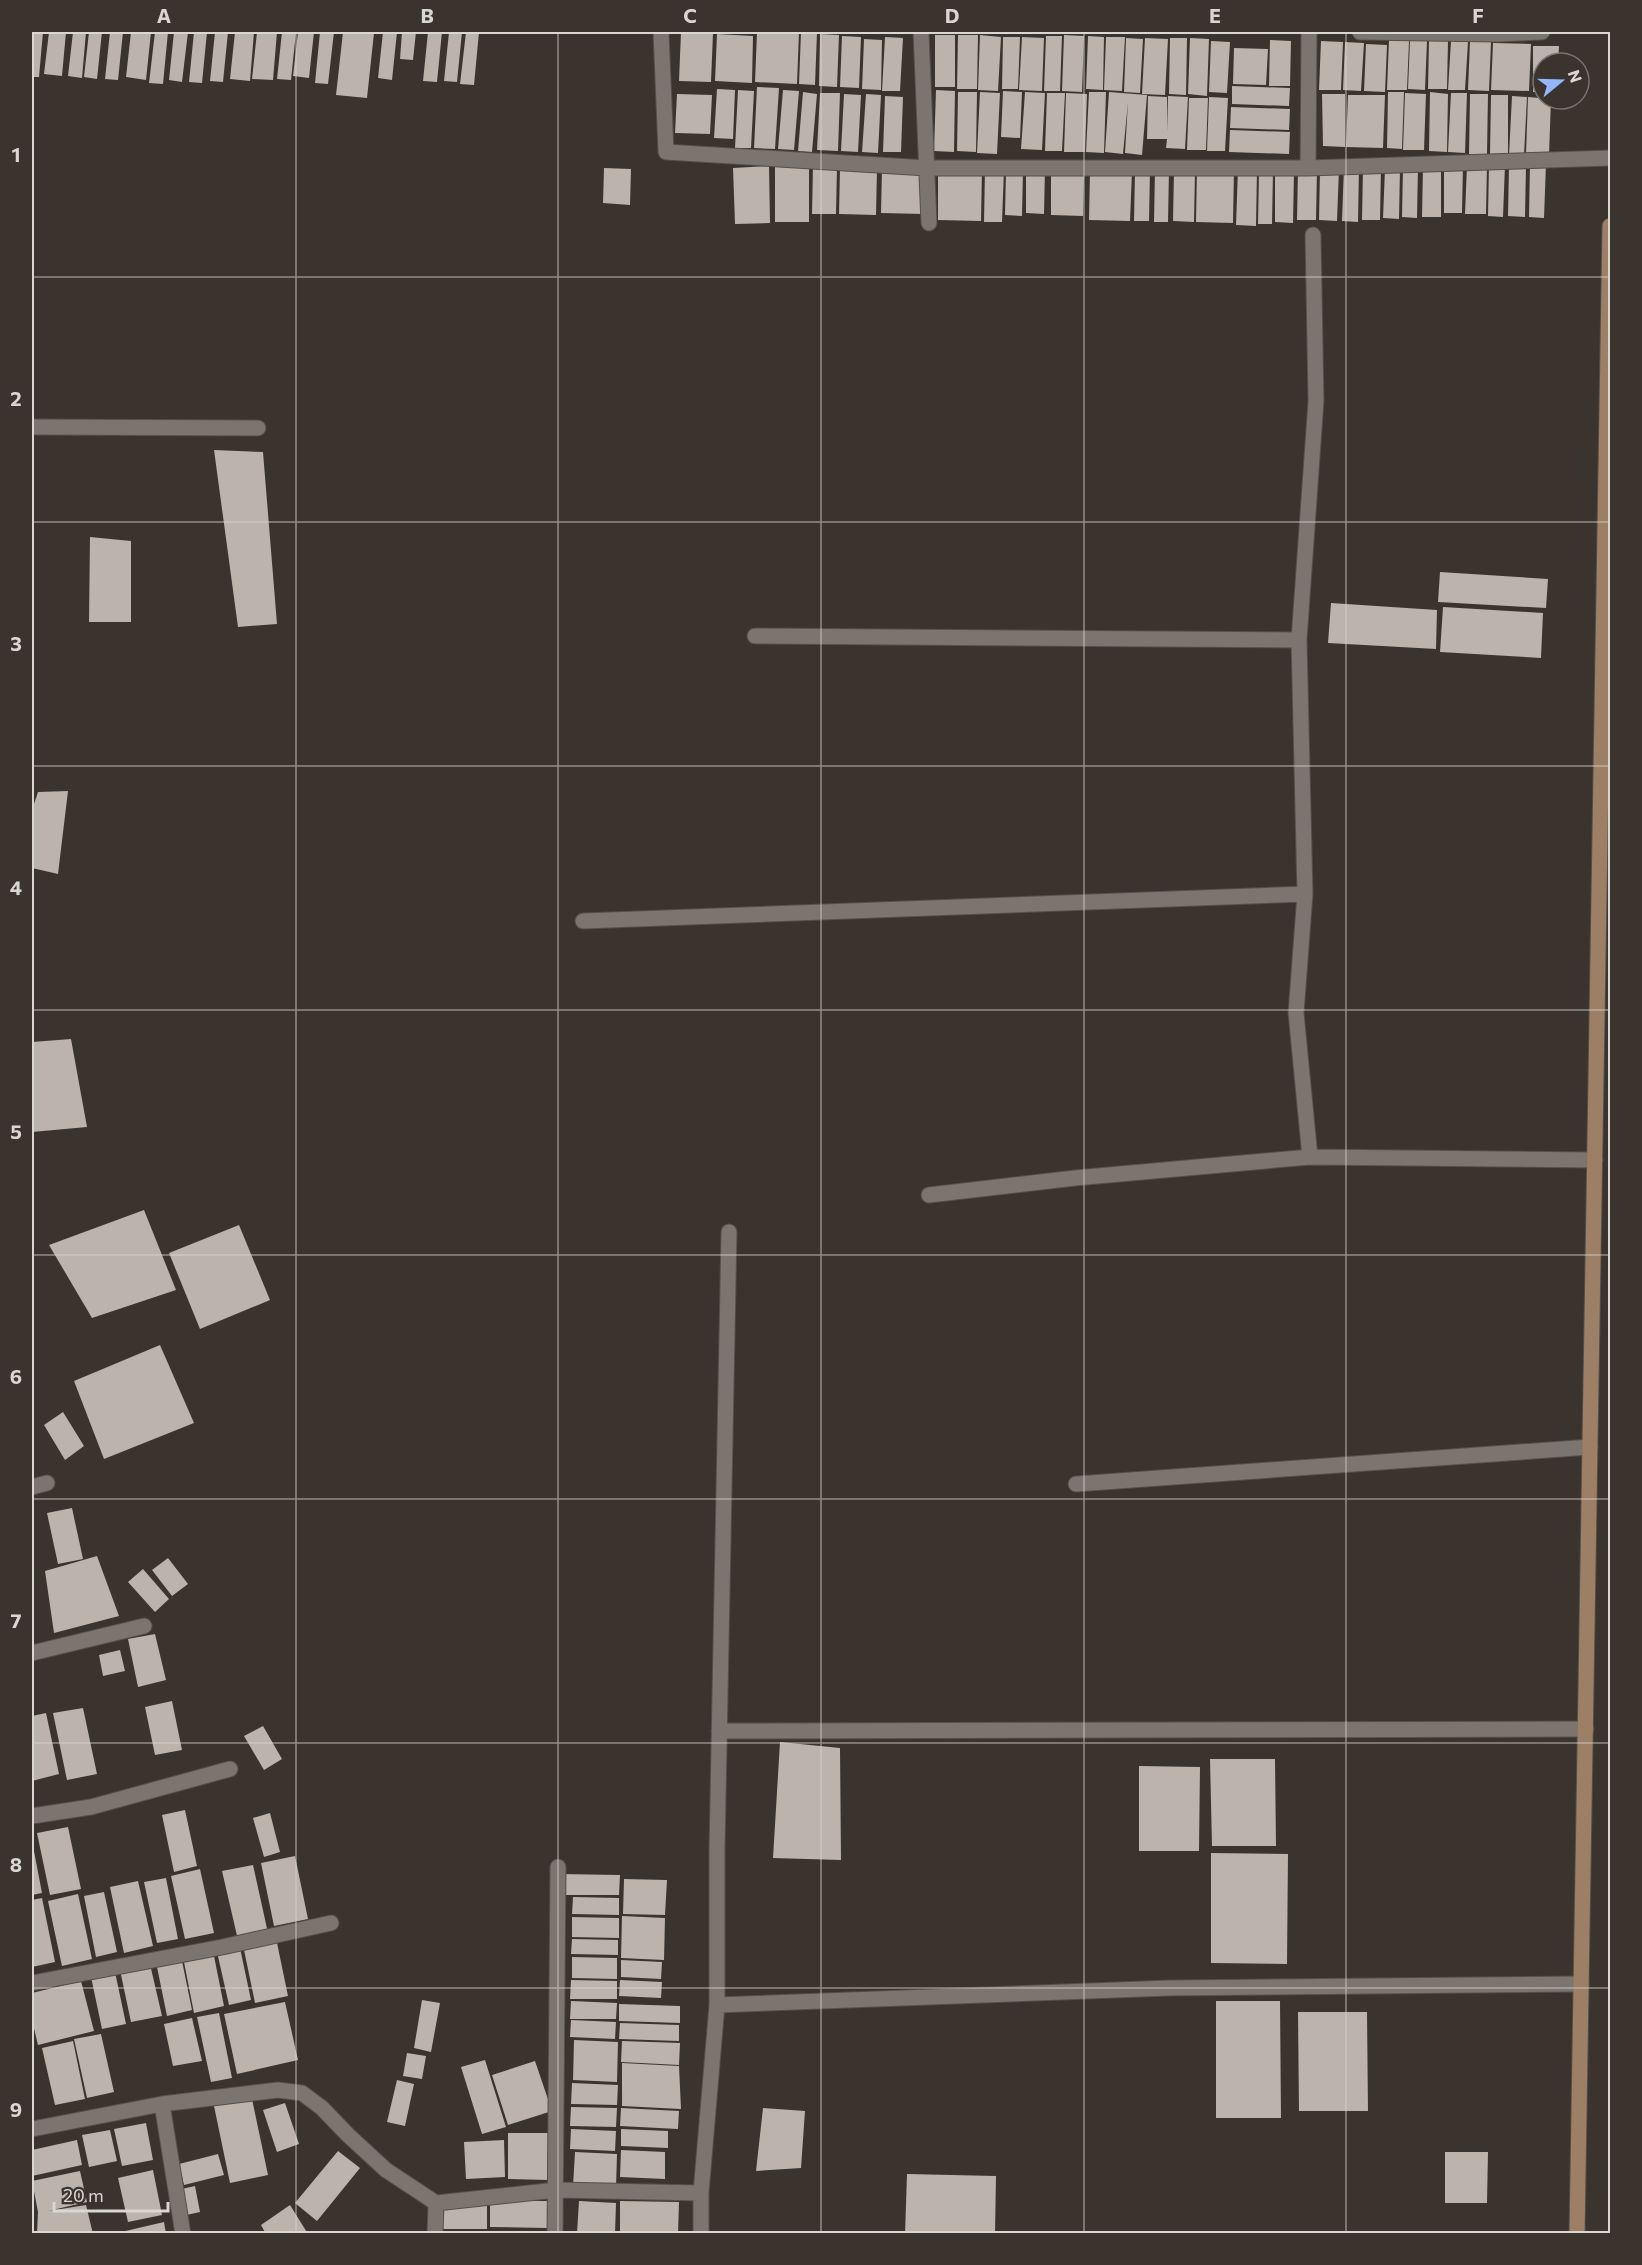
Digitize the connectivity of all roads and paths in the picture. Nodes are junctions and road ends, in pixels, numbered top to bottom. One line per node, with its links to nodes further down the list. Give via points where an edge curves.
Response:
1 (661, 32): 8 (street, via 666,152)
2 (921, 32): 8 (street)
3 (1309, 32): 9 (street)
4 (1360, 32): 5 (street)
5 (1443, 32): 6 (street)
6 (1542, 32)
7 (1611, 158): 9 (street)
8 (927, 168): 9 (street); 10 (street)
9 (1308, 168)
10 (929, 223)
11 (1611, 226): 20 (street)
12 (1313, 235): 16 (street, via 1316,402)
13 (32, 427): 14 (street)
14 (258, 428)
15 (755, 636): 16 (street)
16 (1299, 640): 17 (street)
17 (1305, 894): 18 (street); 19 (street, via 1296,1013)
18 (583, 921)
19 (1310, 1157): 20 (street); 21 (street)
20 (1595, 1160): 23 (street)
21 (929, 1194)
22 (729, 1232): 30 (street)
23 (1590, 1447): 25 (street); 29 (street)
24 (47, 1483): 26 (street)
25 (1076, 1484)
26 (32, 1487)
27 (144, 1626): 28 (street)
28 (32, 1653)
29 (1586, 1729): 30 (street); 36 (street)
30 (720, 1731): 37 (street)
31 (230, 1769): 32 (street, via 91,1806)
32 (32, 1816)
33 (558, 1867): 40 (street)
34 (331, 1923): 35 (street)
35 (32, 1983)
36 (1581, 1984): 37 (street, via 1169,1988); 47 (street)
37 (717, 2005): 41 (street)
38 (162, 2104): 39 (street); 42 (street, via 278,2090 302,2093 386,2170); 43 (street)
39 (32, 2129)
40 (556, 2190): 41 (street); 42 (street); 45 (street)
41 (701, 2193): 46 (street)
42 (436, 2204): 44 (street)
43 (183, 2234)
44 (435, 2234)
45 (555, 2234)
46 (701, 2234)
47 (1578, 2234)

